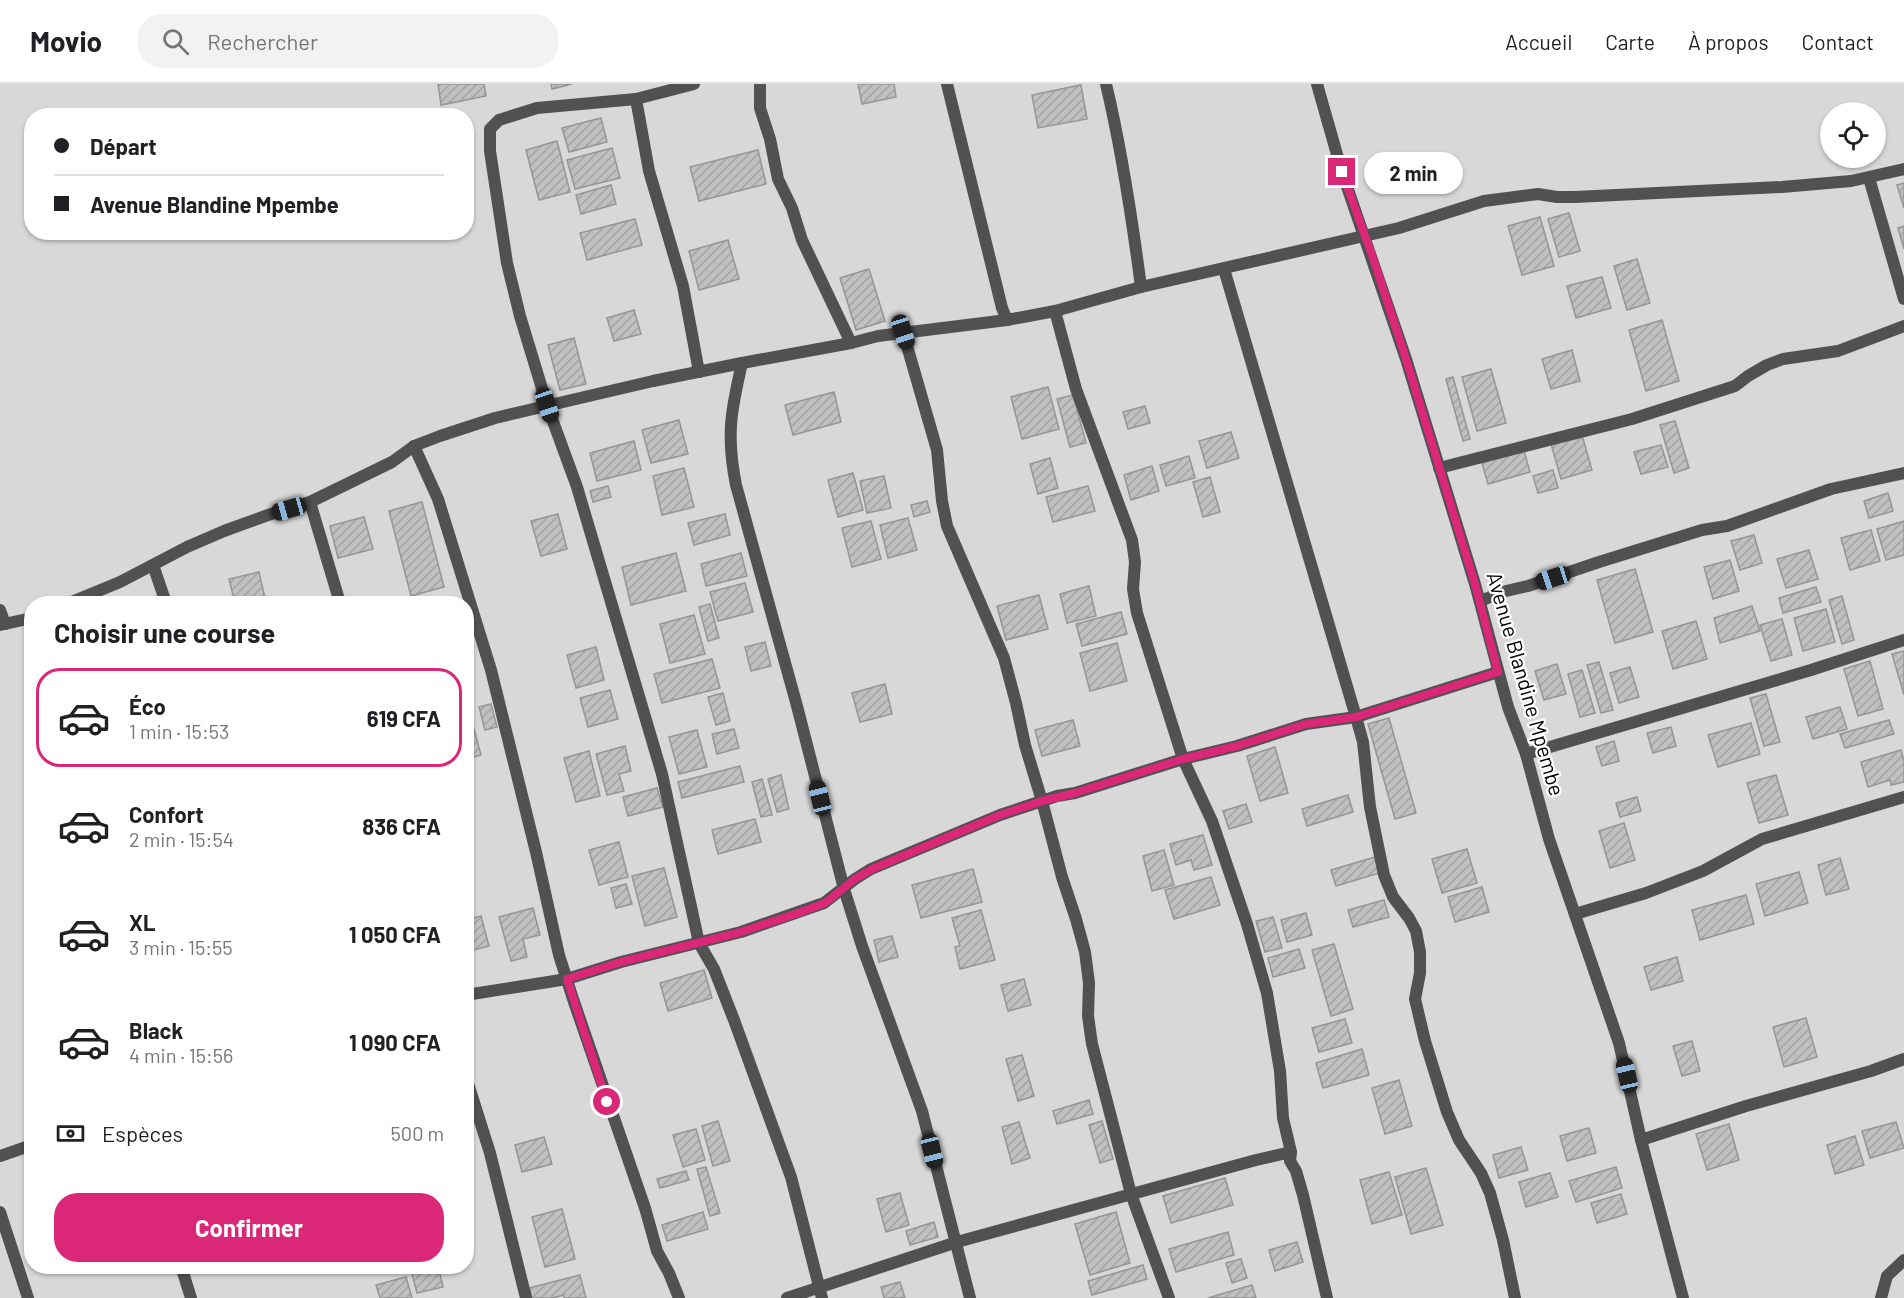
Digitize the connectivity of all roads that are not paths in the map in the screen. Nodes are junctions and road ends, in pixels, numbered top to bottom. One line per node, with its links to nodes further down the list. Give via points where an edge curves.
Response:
1 (694, 84): 6 (street)
2 (760, 84): 18 (street, via 760,108 778,179)
3 (947, 84): 15 (street)
4 (1106, 84): 12 (street, via 1126,179)
5 (1317, 84): 9 (street, Avenue Blandine Mpembe)
6 (636, 99): 20 (street, via 649,171 683,286); 21 (street, via 537,108 499,120 490,129 507,263)
7 (1904, 170): 8 (street)
8 (1869, 178): 9 (street, via 1782,187 1511,197 1466,206); 10 (street)
9 (1365, 237): 11 (street); 23 (street, Avenue Blandine Mpembe)
10 (1899, 264): 13 (street)
11 (1224, 268): 12 (street); 38 (street)
12 (1141, 287): 14 (street)
13 (1904, 299)
14 (1055, 311): 15 (street); 40 (street, via 1076,389 1132,540 1137,613)
15 (1007, 320): 17 (street)
16 (1904, 326): 23 (street, via 1838,351 1783,359 1735,386 1632,419)
17 (903, 332): 18 (street); 42 (street, via 937,450 947,526 1004,658)
18 (851, 343): 19 (street)
19 (742, 363): 20 (street); 43 (street, via 731,417 730,456)
20 (699, 372): 21 (street)
21 (547, 405): 22 (street); 45 (street, via 577,487 662,774)
22 (414, 446): 25 (street, via 383,467); 30 (street, via 438,499)
23 (1439, 468): 31 (street, Avenue Blandine Mpembe)
24 (1904, 473): 31 (street, via 1831,489 1727,526 1702,530)
25 (310, 502): 26 (street, via 224,531); 29 (street)
26 (153, 565): 27 (street); 28 (street)
27 (86, 596)
28 (164, 596)
29 (338, 596)
30 (468, 596)
31 (1480, 601): 37 (street, Avenue Blandine Mpembe)
32 (0, 610): 35 (street)
33 (474, 615): 46 (street)
34 (24, 620): 35 (street)
35 (2, 625)
36 (1904, 640): 39 (street)
37 (1498, 672): 38 (street); 39 (street, Avenue Blandine Mpembe)
38 (1356, 717): 40 (street, via 1306,724); 68 (street, via 1384,875 1393,897 1416,931 1420,973 1415,999 1425,1041 1447,1112 1490,1193)
39 (1526, 754): 44 (street, Avenue Blandine Mpembe)
40 (1183, 759): 42 (street); 52 (street, via 1212,821 1267,993)
41 (1904, 797): 44 (street, via 1762,839 1702,872)
42 (1042, 801): 43 (street, via 888,861); 54 (street, via 1085,952 1092,1044)
43 (844, 889): 45 (street, via 825,903); 56 (street, via 922,1111)
44 (1575, 914): 50 (street, Avenue Blandine Mpembe, via 1619,1043)
45 (699, 943): 46 (street); 59 (street, via 714,969 767,1107 791,1177)
46 (567, 979): 47 (street); 63 (street, via 657,1251)
47 (474, 994)
48 (1904, 1059): 50 (street)
49 (474, 1102): 62 (street)
50 (1641, 1140): 69 (street, Avenue Blandine Mpembe)
51 (24, 1148): 53 (street)
52 (1291, 1152): 54 (street); 67 (street, via 1290,1161 1303,1195)
53 (0, 1156)
54 (1131, 1194): 56 (street); 66 (street)
55 (0, 1212): 60 (street)
56 (957, 1242): 59 (street); 65 (street)
57 (1904, 1260): 70 (street, via 1887,1276)
58 (184, 1274): 61 (street)
59 (821, 1293): 64 (street)
60 (28, 1298)
61 (191, 1298)
62 (526, 1298)
63 (679, 1298)
64 (787, 1298)
65 (970, 1298)
66 (1169, 1298)
67 (1327, 1298)
68 (1515, 1298)
69 (1683, 1298)
70 (1881, 1298)

